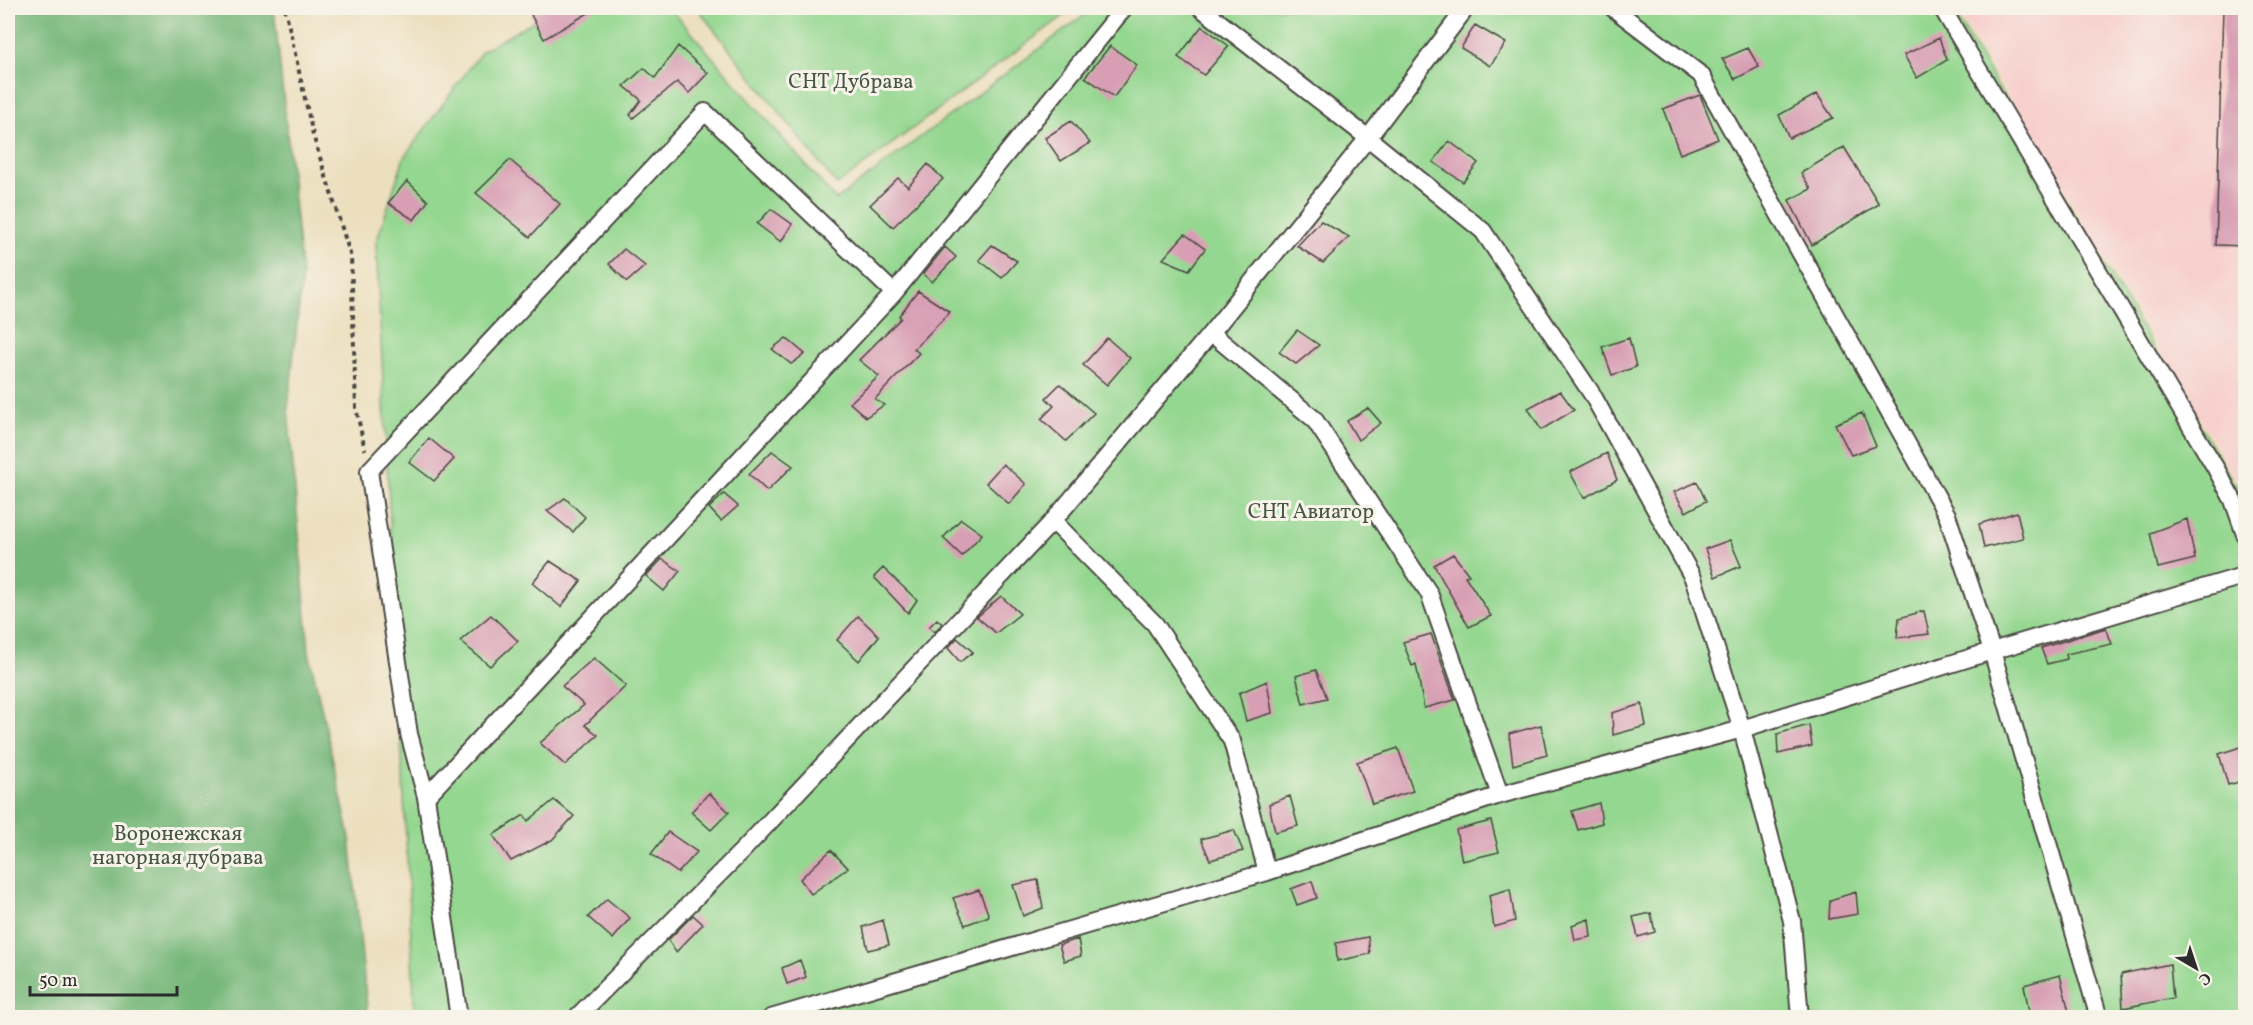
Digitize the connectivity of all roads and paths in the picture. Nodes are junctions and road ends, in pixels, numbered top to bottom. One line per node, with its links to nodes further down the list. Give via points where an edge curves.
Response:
1 (285, 8): 10 (path, via 313,135 351,257 356,408)
2 (1124, 8): 8 (street)
3 (1201, 8): 7 (street)
4 (1466, 8): 7 (street)
5 (1612, 8): 14 (street, via 1701,75 1947,515)
6 (1942, 8): 12 (street, via 2215,467 2233,500)
7 (1368, 138): 9 (street); 15 (street, via 1483,231 1592,394 1693,578)
8 (894, 293): 10 (street, via 705,112); 17 (street)
9 (1211, 333): 11 (street); 16 (street, via 1314,419 1429,593)
10 (369, 471): 17 (street, via 409,734)
11 (1053, 521): 18 (street, via 1155,624 1232,741); 20 (street, via 743,850)
12 (2246, 537)
13 (2246, 575): 14 (street)
14 (1992, 651): 15 (street); 23 (street)
15 (1742, 729): 16 (street); 22 (street, via 1792,921)
16 (1500, 795): 18 (street)
17 (426, 796): 19 (street)
18 (1267, 872): 21 (street)
19 (459, 1017)
20 (576, 1017)
21 (771, 1017)
22 (1800, 1017)
23 (2099, 1017)

